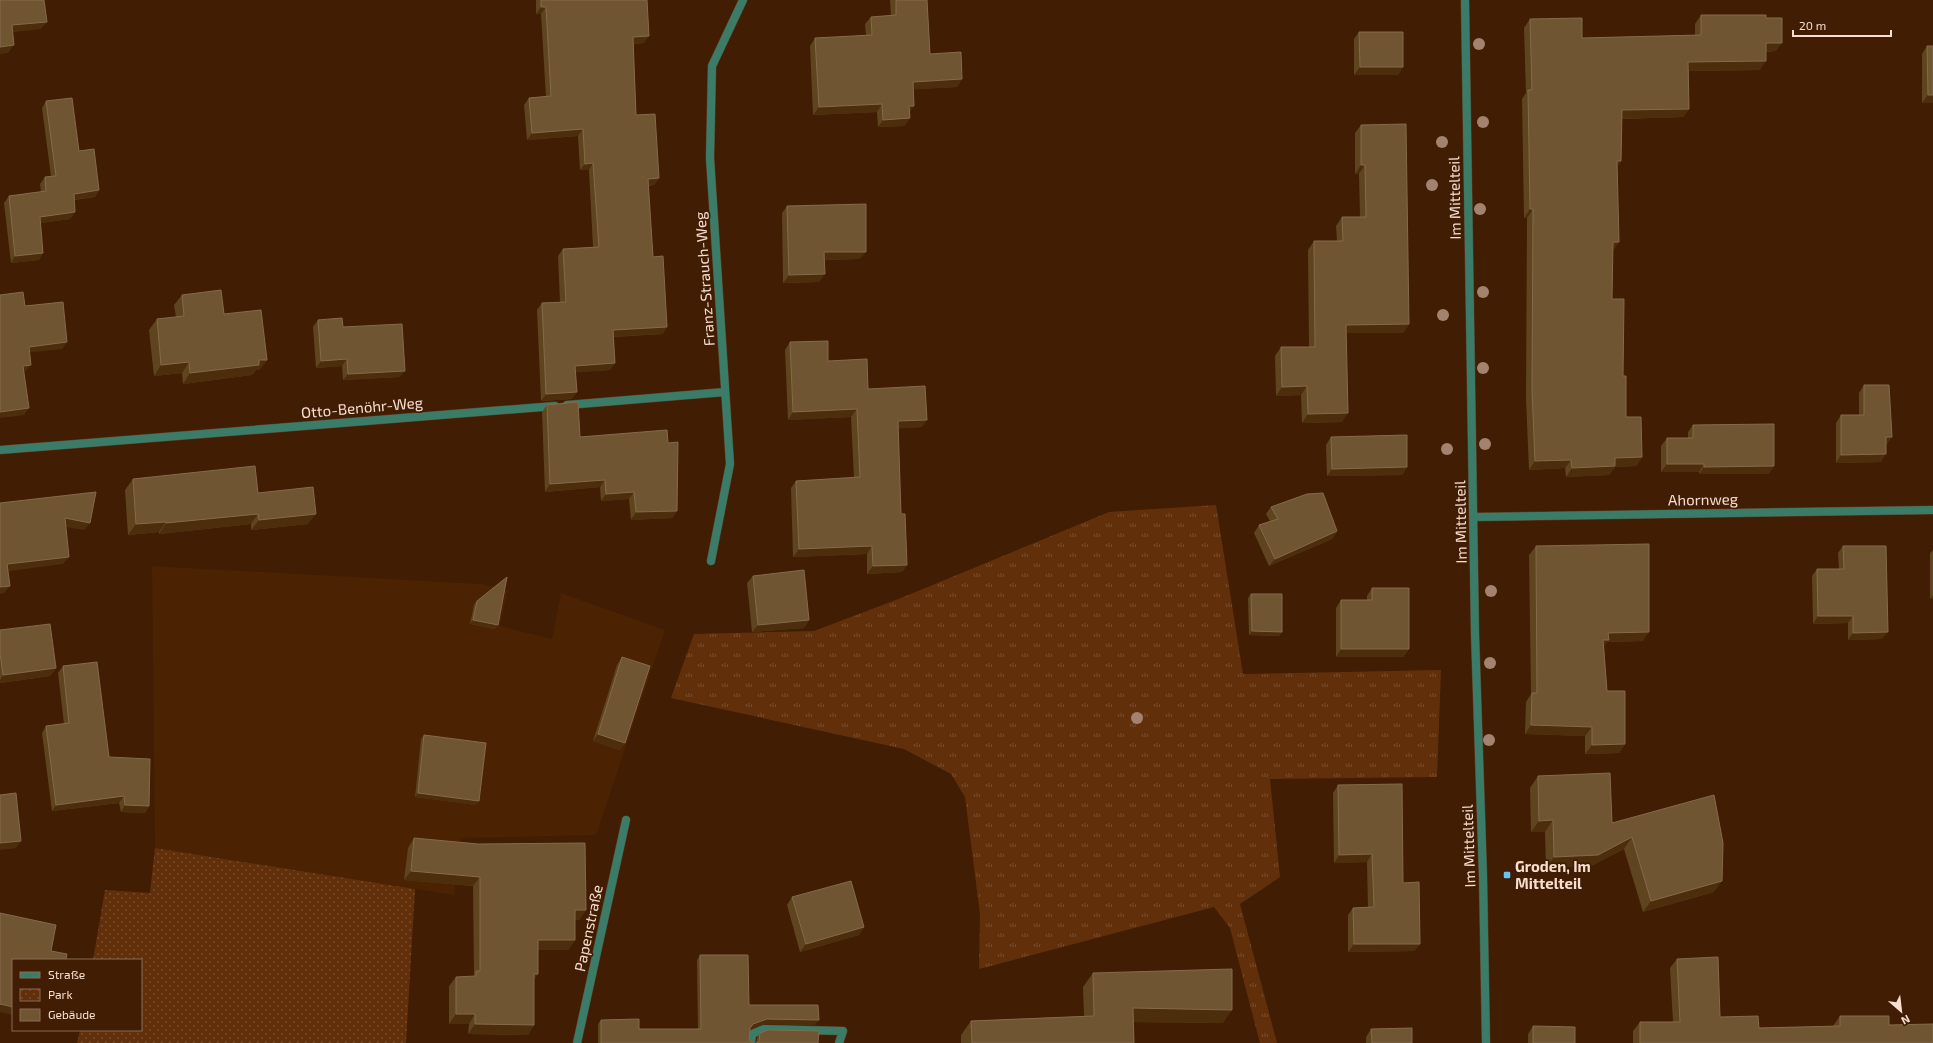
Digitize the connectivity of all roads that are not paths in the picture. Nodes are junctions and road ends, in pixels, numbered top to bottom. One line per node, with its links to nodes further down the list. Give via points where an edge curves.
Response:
1 (743, 0): 3 (street, Franz-Strauch-Weg, via 712,66 710,158)
2 (1465, 0): 6 (street, Im Mittelteil)
3 (726, 392): 4 (street, Otto-Benöhr-Weg); 7 (street, Franz-Strauch-Weg, via 730,464)
4 (0, 450)
5 (1933, 510): 6 (street, Ahornweg)
6 (1474, 517): 12 (street, Im Mittelteil)
7 (711, 561)
8 (626, 820): 9 (street, Papenstraße)
9 (577, 1043)
10 (751, 1043): 11 (street, via 752,1034 764,1029 843,1031)
11 (839, 1043)
12 (1486, 1043)

